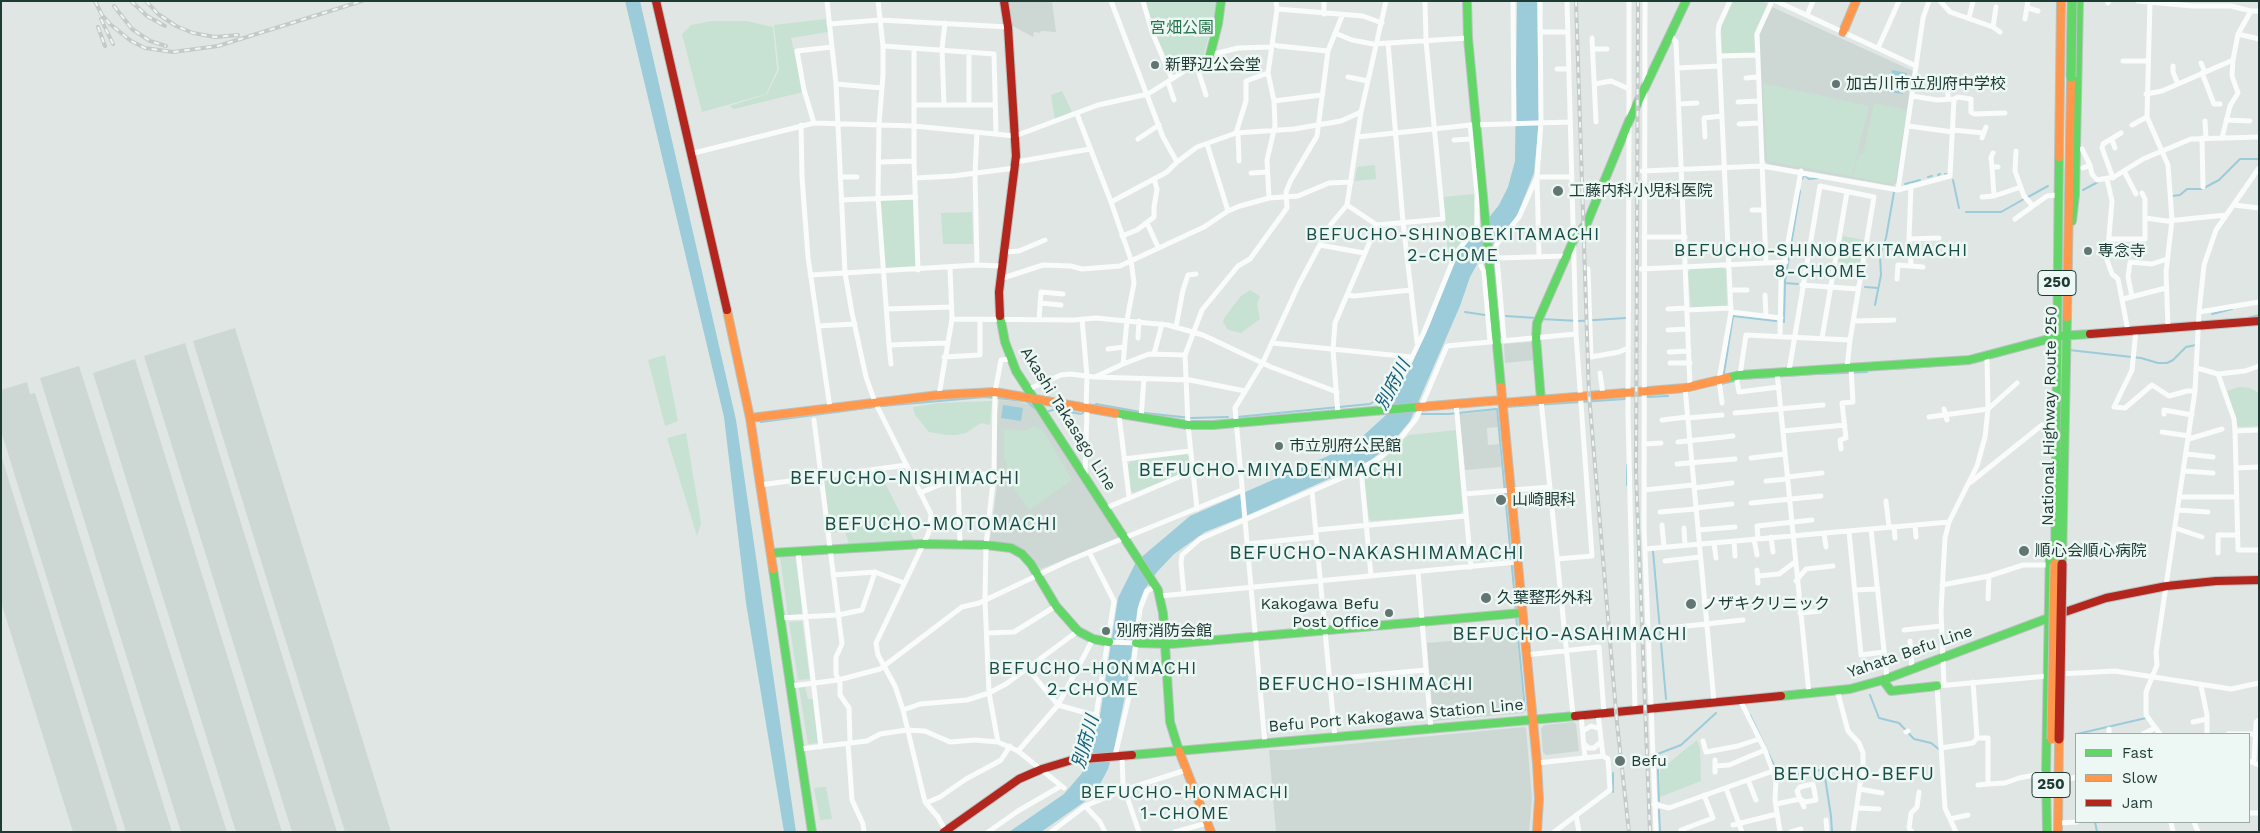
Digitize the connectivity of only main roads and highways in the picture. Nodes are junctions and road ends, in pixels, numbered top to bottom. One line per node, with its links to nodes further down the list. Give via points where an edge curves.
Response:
1 (656, 1): 19 (main road)
2 (1004, 1): 16 (main road, Akashi Takasago Line, via 1015,165 1000,279 1000,320 1010,359)
3 (1221, 1): 11 (main road)
4 (1467, 1): 18 (main road, Befu Port Kakogawa Station Line, via 1474,139)
5 (1686, 1): 17 (main road, via 1644,87 1588,223 1574,239 1537,323)
6 (1856, 1): 10 (main road)
7 (2061, 1): 15 (main road, National Highway Route 250 / 250)
8 (2072, 1): 12 (main road, National Highway Route 250 / 250, bridge)
9 (2079, 1): 12 (main road, via 2075,195)
10 (1842, 32)
11 (1210, 55)
12 (2068, 252): 14 (main road, National Highway Route 250 / 250)
13 (2259, 321): 14 (main road)
14 (2067, 336): 15 (main road); 21 (main road, National Highway Route 250 / 250)
15 (2056, 337): 17 (main road, via 1987,356 1951,361 1738,375 1688,387 1579,396); 21 (main road, National Highway Route 250 / 250)
16 (1035, 399): 18 (main road, via 1188,425 1456,403); 19 (main road, via 995,392 939,395); 27 (main road, Akashi Takasago Line, via 1155,584 1160,596)
17 (1542, 403): 18 (main road)
18 (1502, 405): 23 (main road, Befu Port Kakogawa Station Line, via 1511,490)
19 (750, 418): 20 (main road)
20 (770, 553): 25 (main road, via 923,544 986,544 1011,548 1022,554 1038,573 1056,606 1078,631 1093,639); 35 (main road)
21 (2055, 564): 24 (main road, 250); 31 (main road, National Highway Route 250 / 250, bridge)
22 (2259, 580): 24 (main road, Yahata Befu Line, via 2167,586 2106,598)
23 (1517, 613): 27 (main road); 30 (main road, Befu Port Kakogawa Station Line, via 1526,655)
24 (2047, 620): 28 (main road, Yahata Befu Line); 38 (main road, 250)
25 (1109, 642)
26 (1136, 643): 27 (main road)
27 (1164, 645): 32 (main road, Akashi Takasago Line, via 1168,708 1172,734)
28 (1885, 679): 29 (main road, via 1890,691); 30 (main road, Yahata Befu Line, via 1809,694)
29 (1940, 686)
30 (1533, 718): 32 (main road, Befu Port Kakogawa Station Line); 37 (main road, via 1538,763)
31 (2055, 739): 33 (main road, National Highway Route 250 / 250); 38 (main road, National Highway Route 250 / 250)
32 (1179, 751): 34 (main road, Befu Port Kakogawa Station Line, via 1083,758 1042,769 1013,783); 36 (main road, Akashi Takasago Line)
33 (2059, 827)
34 (945, 831)
35 (812, 832)
36 (1211, 832)
37 (1537, 832)
38 (2049, 832)

